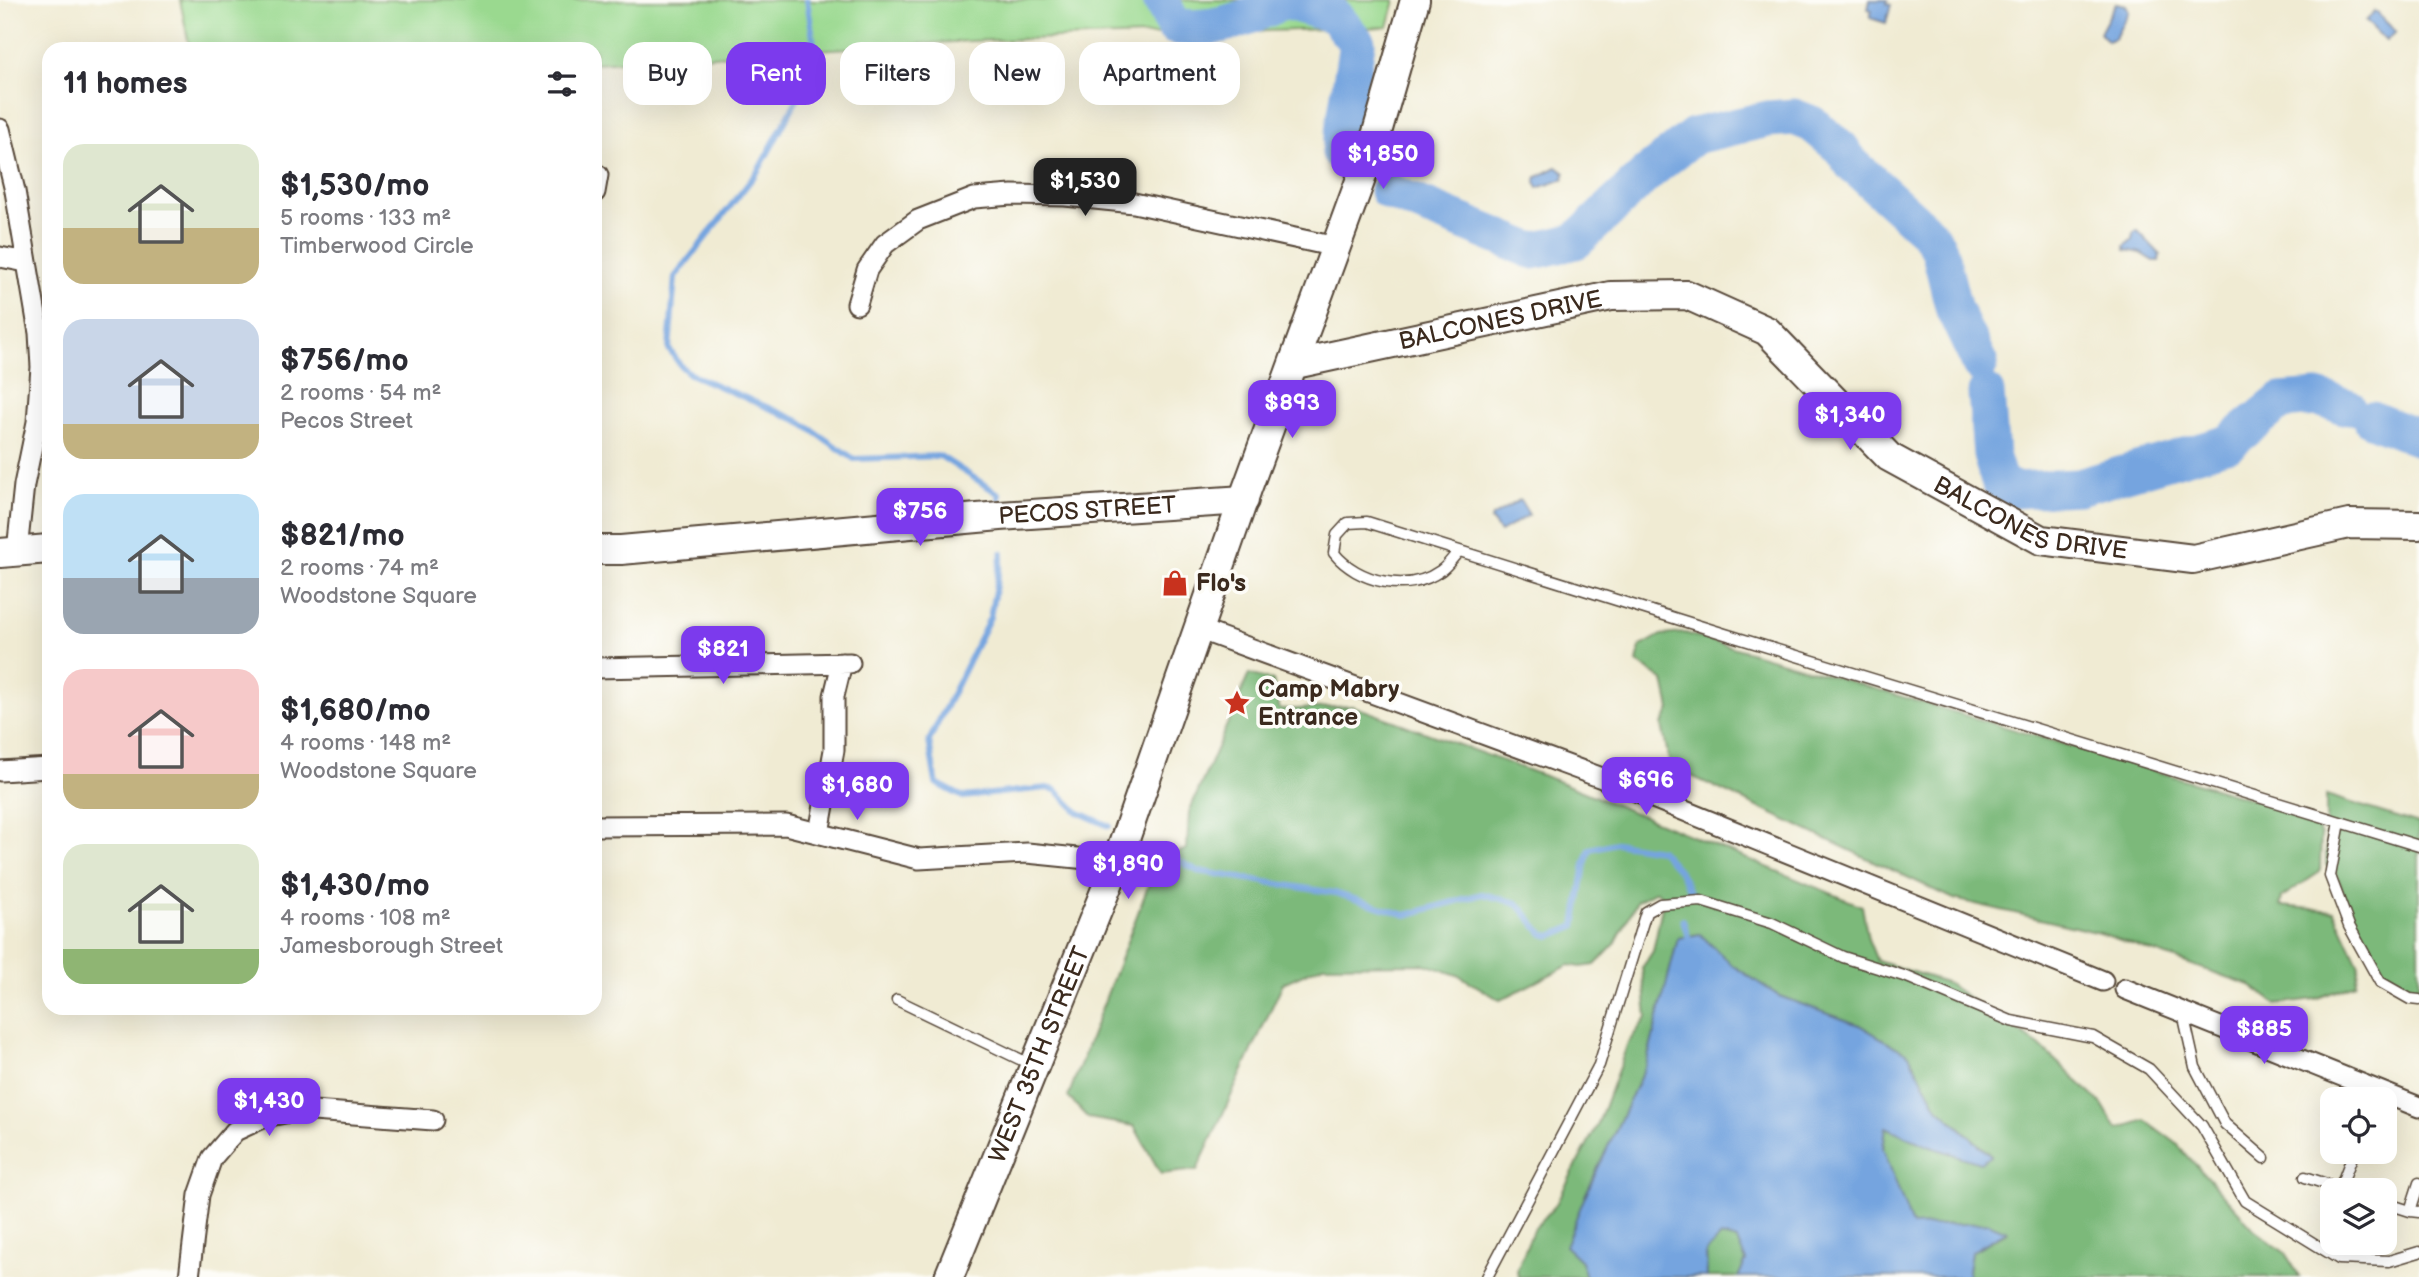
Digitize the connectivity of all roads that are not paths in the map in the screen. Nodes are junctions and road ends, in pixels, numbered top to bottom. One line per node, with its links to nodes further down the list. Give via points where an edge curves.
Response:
1 (1415, 0): 3 (street, WEST 35TH STREET, via 1374,143)
2 (0, 129): 5 (street)
3 (1336, 247): 6 (street, via 1134,203 1065,196 974,198 918,220 885,243 867,270); 7 (street, WEST 35TH STREET)
4 (0, 257): 5 (street)
5 (26, 262): 13 (street, via 41,367 37,422)
6 (857, 304)
7 (1295, 364): 8 (street, WEST 35TH STREET); 9 (street, BALCONES DRIVE, via 1611,296 1687,295 1767,331 1889,457 2041,540 2193,559 2349,524)
8 (1244, 500): 11 (street, PECOS STREET); 14 (street, WEST 35TH STREET)
9 (2419, 524)
10 (42, 550): 13 (street)
11 (602, 550)
12 (1459, 551): 12 (lane, via 1440,572 1394,583 1371,579 1335,553 1337,535 1349,523 1367,522); 18 (lane)
13 (8, 552)
14 (1198, 629): 22 (street, WEST 35TH STREET); 23 (street, via 1621,785)
15 (602, 668): 20 (street, via 846,663 834,696 834,750)
16 (42, 768): 17 (street)
17 (0, 771)
18 (2340, 822): 21 (lane); 26 (lane, via 2330,876 2349,926 2381,982)
19 (602, 826): 20 (street, via 786,825)
20 (819, 833): 22 (street, via 919,859 1027,853)
21 (2419, 846)
22 (1117, 862): 28 (street, WEST 35TH STREET)
23 (2103, 981)
24 (2125, 989): 27 (street)
25 (897, 1000): 28 (lane)
26 (2419, 1000)
27 (2183, 1012): 29 (street); 31 (lane, via 2195,1067 2225,1124)
28 (1035, 1066): 39 (street, WEST 35TH STREET)
29 (2419, 1107)
30 (433, 1120): 38 (street, via 300,1110 265,1117 235,1131 212,1158 199,1195)
31 (2264, 1158)
32 (2305, 1177): 33 (lane)
33 (2320, 1182)
34 (2419, 1183): 36 (lane)
35 (2397, 1207): 36 (lane)
36 (2414, 1212)
37 (2419, 1252): 40 (lane, via 2389,1261 2339,1259 2245,1201 2202,1126 2185,1107 2149,1069 2093,1037 2011,1021 1907,977 1843,957 1772,923 1701,901 1660,904 1646,912 1599,1065)
38 (189, 1277)
39 (949, 1277)
40 (1487, 1277)

